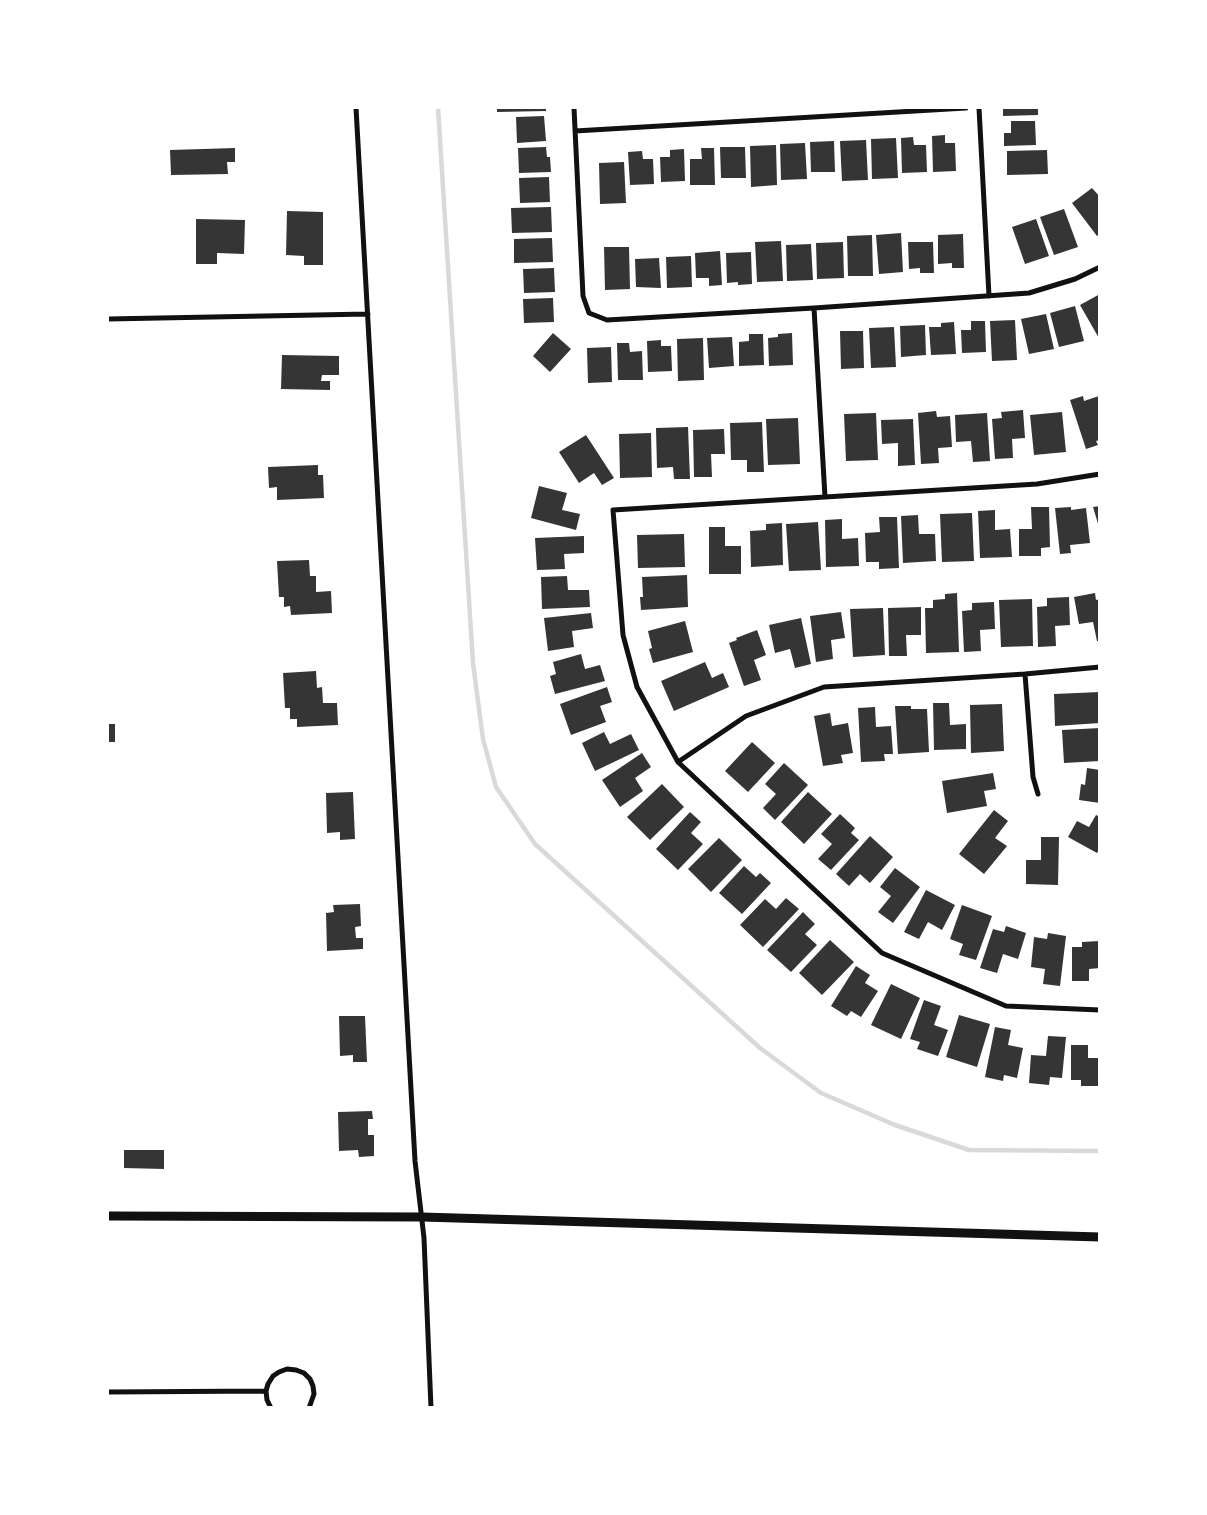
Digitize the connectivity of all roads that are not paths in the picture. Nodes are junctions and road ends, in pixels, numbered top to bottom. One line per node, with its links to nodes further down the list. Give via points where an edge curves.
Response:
1 (356, 108): 9 (street)
2 (574, 108): 5 (street)
3 (966, 108): 5 (street)
4 (978, 108): 7 (street)
5 (575, 131): 8 (street, via 583,296 589,313 608,320)
6 (1100, 267): 7 (street, via 1075,279 1029,293)
7 (989, 296): 8 (street)
8 (814, 308): 12 (street)
9 (368, 314): 10 (street); 19 (street, via 415,1161)
10 (108, 319)
11 (1100, 474): 12 (street, via 1037,484)
12 (825, 497): 15 (street, via 613,510 623,635 637,687)
13 (1100, 667): 14 (street)
14 (1025, 674): 15 (street, via 824,687 746,716); 16 (street, via 1033,777)
15 (678, 762): 17 (street, via 882,953 1006,1006)
16 (1038, 794)
17 (1100, 1010)
18 (108, 1216): 19 (street)
19 (422, 1217): 20 (street); 25 (street)
20 (1100, 1237)
21 (266, 1391): 22 (street); 23 (street); 24 (street, via 273,1376 279,1372 288,1369 304,1373 313,1386)
22 (108, 1392)
23 (271, 1408)
24 (309, 1408)
25 (431, 1408)

